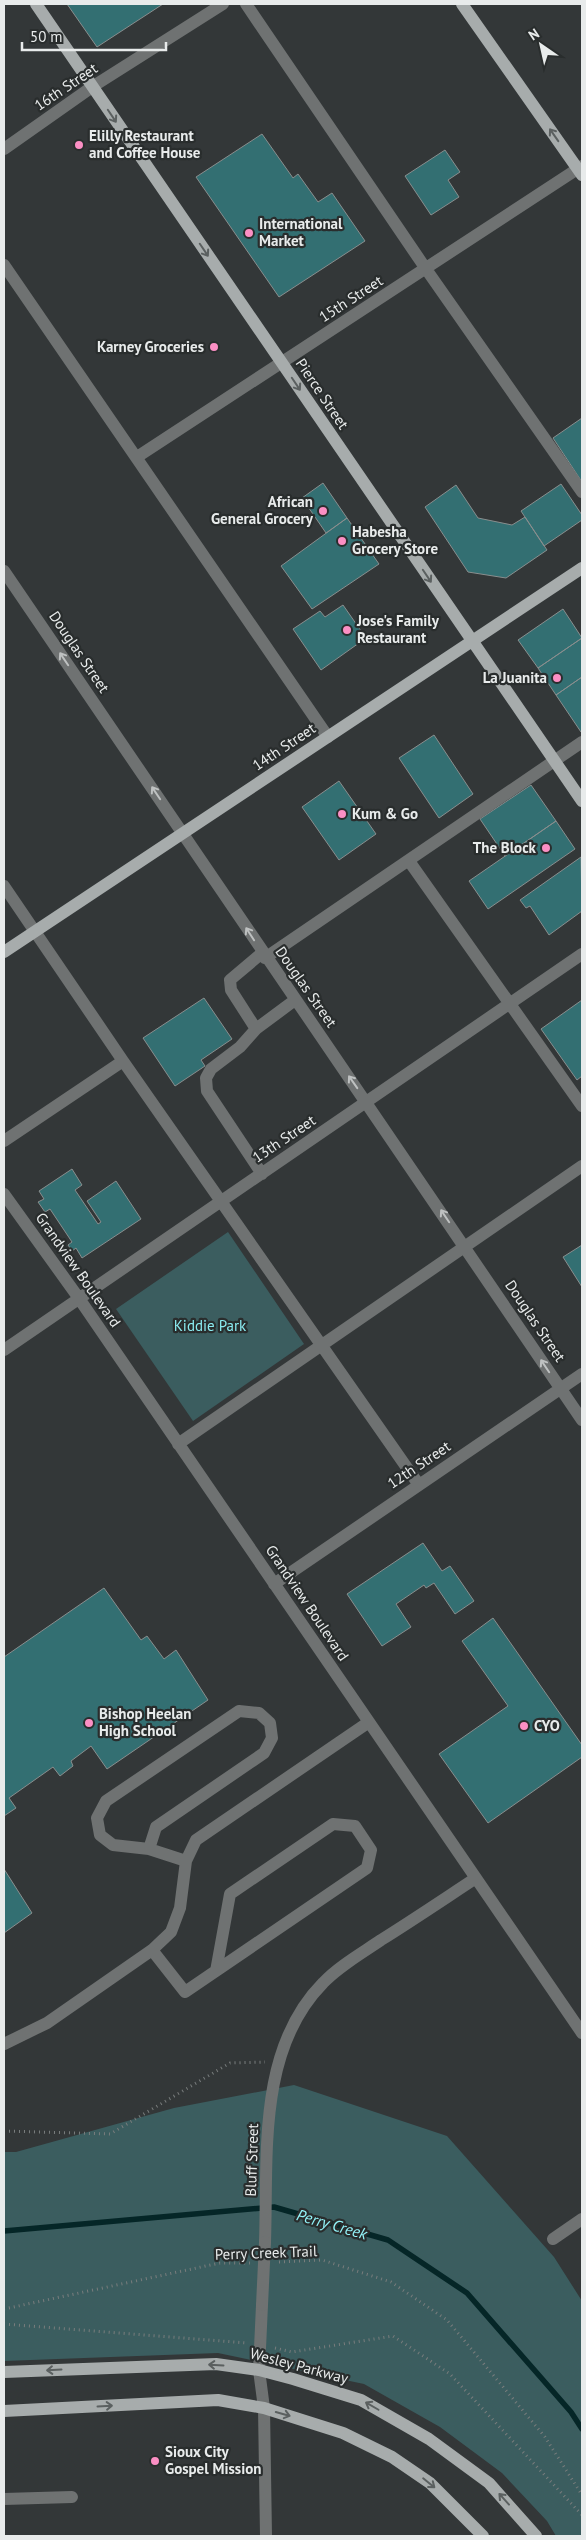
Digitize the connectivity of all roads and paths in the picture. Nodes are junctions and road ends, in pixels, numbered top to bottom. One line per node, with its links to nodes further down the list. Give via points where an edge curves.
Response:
1 (36, 4): 5 (main road, Pierce Street)
2 (223, 4): 5 (street, 16th Street)
3 (246, 4): 9 (street)
4 (462, 4): 7 (main road, one-way to 4)
5 (92, 87): 6 (street, 16th Street); 10 (main road, Pierce Street, one-way to 10)
6 (4, 149)
7 (581, 170): 9 (street, 15th Street)
8 (4, 265): 11 (street)
9 (426, 269): 10 (street, 15th Street); 12 (street)
10 (282, 364): 11 (street, 15th Street); 15 (main road, Pierce Street, one-way to 15)
11 (137, 457): 16 (street)
12 (582, 492)
13 (582, 568): 15 (main road, 14th Street)
14 (4, 571): 20 (street, Douglas Street, one-way to 14)
15 (472, 642): 16 (main road, 14th Street); 18 (main road, Pierce Street)
16 (328, 737): 20 (main road, 14th Street)
17 (582, 742): 18 (street)
18 (555, 761): 19 (main road, Pierce Street); 21 (street)
19 (582, 801)
20 (184, 833): 23 (main road, 14th Street); 26 (street, Douglas Street, one-way to 20)
21 (409, 861): 26 (street); 28 (street)
22 (4, 886): 23 (street)
23 (36, 932): 24 (main road, 14th Street); 30 (street)
24 (4, 952)
25 (582, 954): 28 (street, 13th Street)
26 (264, 955): 27 (street, Douglas Street); 29 (street, via 230,980 231,990)
27 (295, 1000): 29 (street); 31 (street, Douglas Street, one-way to 27)
28 (511, 1004): 31 (street, 13th Street); 32 (street)
29 (256, 1029): 35 (street, via 206,1078 207,1091)
30 (123, 1061): 33 (street); 37 (street)
31 (367, 1103): 35 (street, 13th Street); 38 (street, Douglas Street, one-way to 31)
32 (582, 1106)
33 (4, 1141)
34 (582, 1166): 38 (street)
35 (262, 1174): 37 (street, 13th Street)
36 (4, 1194): 39 (street, Grandview Boulevard)
37 (222, 1201): 39 (street, 13th Street); 40 (street)
38 (465, 1246): 40 (street); 43 (street, Douglas Street, one-way to 38)
39 (78, 1297): 41 (street, 13th Street); 45 (street, Grandview Boulevard)
40 (321, 1346): 45 (street); 46 (street)
41 (4, 1350)
42 (582, 1374): 43 (street, 12th Street)
43 (560, 1389): 44 (street, Douglas Street); 46 (street, 12th Street)
44 (582, 1420)
45 (178, 1444): 47 (street, Grandview Boulevard)
46 (419, 1485): 47 (street, 12th Street)
47 (274, 1584): 48 (street, Grandview Boulevard)
48 (369, 1722): 50 (street, via 196,1840); 51 (street, Grandview Boulevard)
49 (149, 1849): 49 (street, via 156,1827 264,1753 272,1738 270,1723 258,1714 239,1711 106,1801 97,1818 100,1835 113,1845); 50 (street)
50 (186, 1861): 52 (street, via 177,1916 171,1932)
51 (476, 1878): 54 (street, Grandview Boulevard); 56 (street, Bluff Street, via 359,1955 323,1983 290,2028)
52 (152, 1950): 53 (street, via 184,1992); 55 (street, via 47,2023)
53 (216, 1971): 53 (street, via 366,1868 371,1850 355,1826 333,1824 230,1894)
54 (582, 2033)
55 (4, 2044)
56 (278, 2062): 57 (path, via 230,2063 110,2134); 64 (street, Bluff Street, bridge, via 270,2116)
57 (4, 2131)
58 (582, 2219): 59 (street)
59 (553, 2239)
60 (257, 2262): 62 (path, Perry Creek Trail, via 220,2264)
61 (276, 2262): 69 (path, Perry Creek Trail, via 322,2260 390,2282 448,2320 545,2437)
62 (4, 2308)
63 (4, 2324): 64 (path)
64 (260, 2344): 65 (street, Bluff Street); 72 (path, via 292,2352 393,2336 450,2374)
65 (259, 2370): 66 (main road, Wesley Parkway, one-way to 66, via 216,2364); 67 (street, Bluff Street); 75 (main road, Wesley Parkway, one-way to 65, via 489,2483 429,2439 361,2400)
66 (4, 2372)
67 (264, 2408): 68 (main road, one-way to 67, via 218,2400); 73 (street, Bluff Street); 74 (main road, one-way to 74, via 343,2434 392,2457 430,2483)
68 (4, 2412)
69 (582, 2495)
70 (72, 2497): 71 (street)
71 (4, 2499)
72 (582, 2515)
73 (266, 2536)
74 (483, 2536)
75 (536, 2536)

